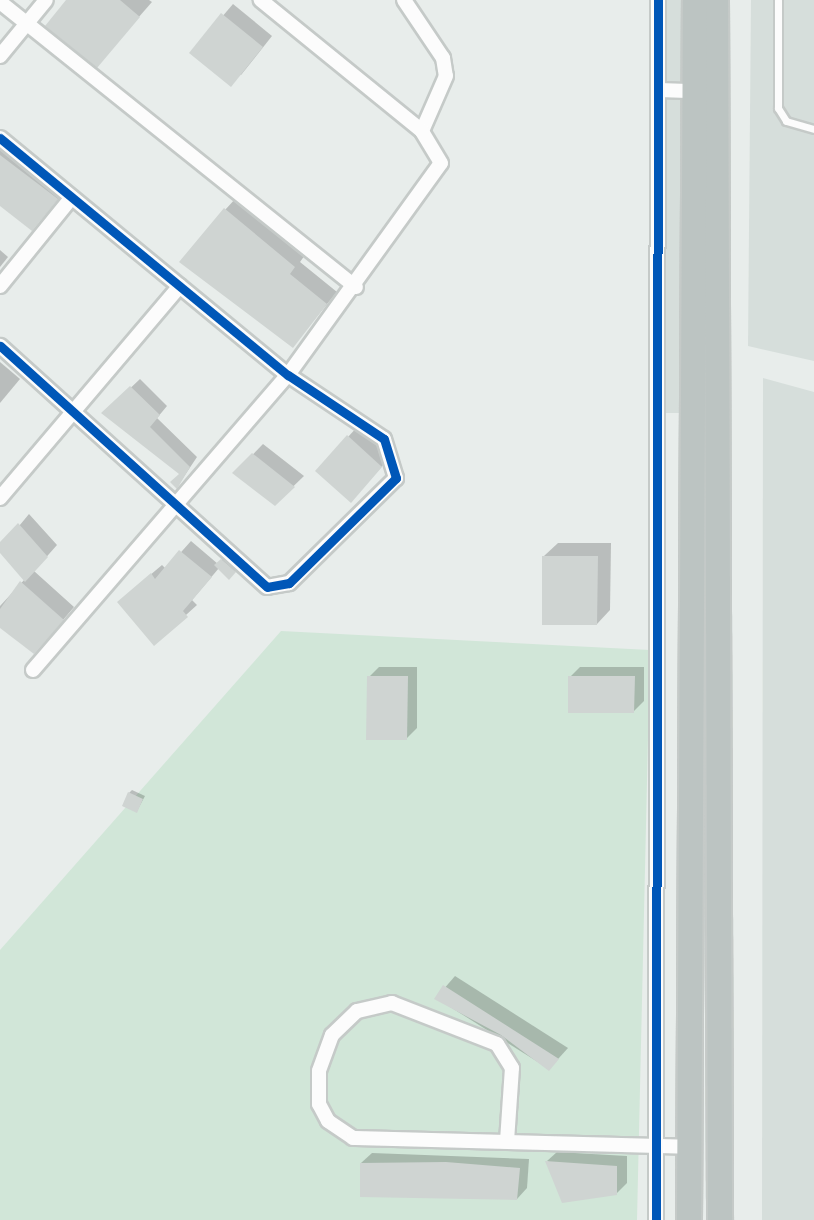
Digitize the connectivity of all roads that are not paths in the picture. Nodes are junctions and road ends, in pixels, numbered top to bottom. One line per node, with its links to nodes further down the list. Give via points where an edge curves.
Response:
1 (46, 0): 9 (street)
2 (261, 0): 14 (street)
3 (404, 0): 14 (street, via 443,58 446,76)
4 (658, 0): 11 (street)
5 (695, 0): 12 (highway)
6 (716, 0): 31 (highway)
7 (778, 0): 13 (lane, via 778,108 786,121)
8 (0, 2): 9 (street)
9 (27, 23): 10 (street); 19 (street)
10 (0, 57)
11 (660, 90): 12 (street); 27 (street)
12 (694, 91): 28 (highway)
13 (814, 129)
14 (422, 131): 19 (street, via 440,163)
15 (0, 138): 16 (street)
16 (72, 197): 17 (street); 18 (street)
17 (0, 286)
18 (180, 286): 21 (street); 22 (street)
19 (356, 287): 21 (street)
20 (0, 346): 22 (street)
21 (288, 375): 24 (street); 24 (street, via 384,439 396,478 278,589 267,587)
22 (74, 412): 23 (street); 24 (street)
23 (0, 498)
24 (179, 507): 25 (street)
25 (33, 670)
26 (507, 1141): 26 (street, via 344,1134 328,1121 317,1094 332,1035 357,1011 392,1003 497,1044 512,1068); 27 (street)
27 (656, 1143): 28 (street); 29 (street)
28 (690, 1147): 30 (highway)
29 (656, 1220)
30 (689, 1220)
31 (720, 1220)

